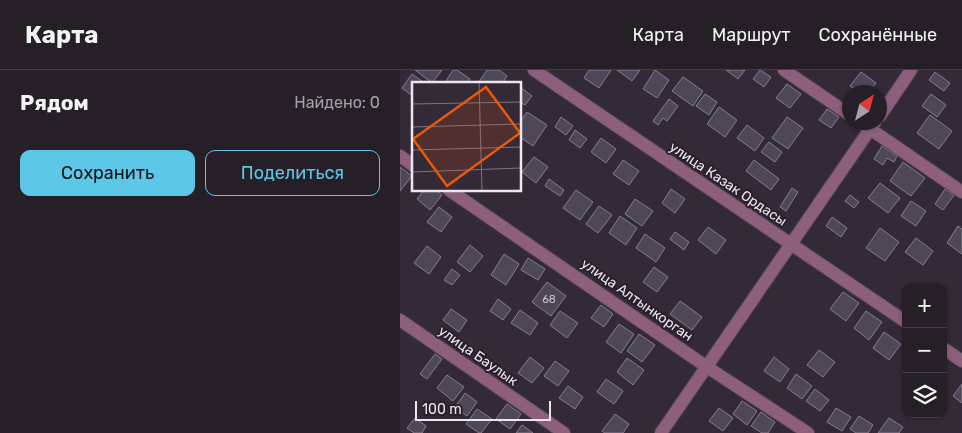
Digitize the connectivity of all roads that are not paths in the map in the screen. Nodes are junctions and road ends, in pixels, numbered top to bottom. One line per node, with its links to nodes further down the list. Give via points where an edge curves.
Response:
1 (534, 70): 12 (street, улица Казак Ордасы)
2 (784, 70): 5 (street)
3 (911, 70): 4 (street)
4 (887, 106)
5 (842, 110)
6 (865, 130): 12 (street)
7 (875, 130): 11 (street)
8 (400, 156): 9 (street)
9 (412, 165)
10 (450, 191): 17 (street, улица Алтынкорган)
11 (962, 192)
12 (791, 244): 13 (street, улица Казак Ордасы); 17 (street)
13 (902, 319)
14 (400, 320): 18 (street, улица Баулык)
15 (947, 351): 16 (street)
16 (962, 361)
17 (707, 367): 19 (street); 20 (street, улица Алтынкорган)
18 (564, 433)
19 (662, 433)
20 (808, 433)

